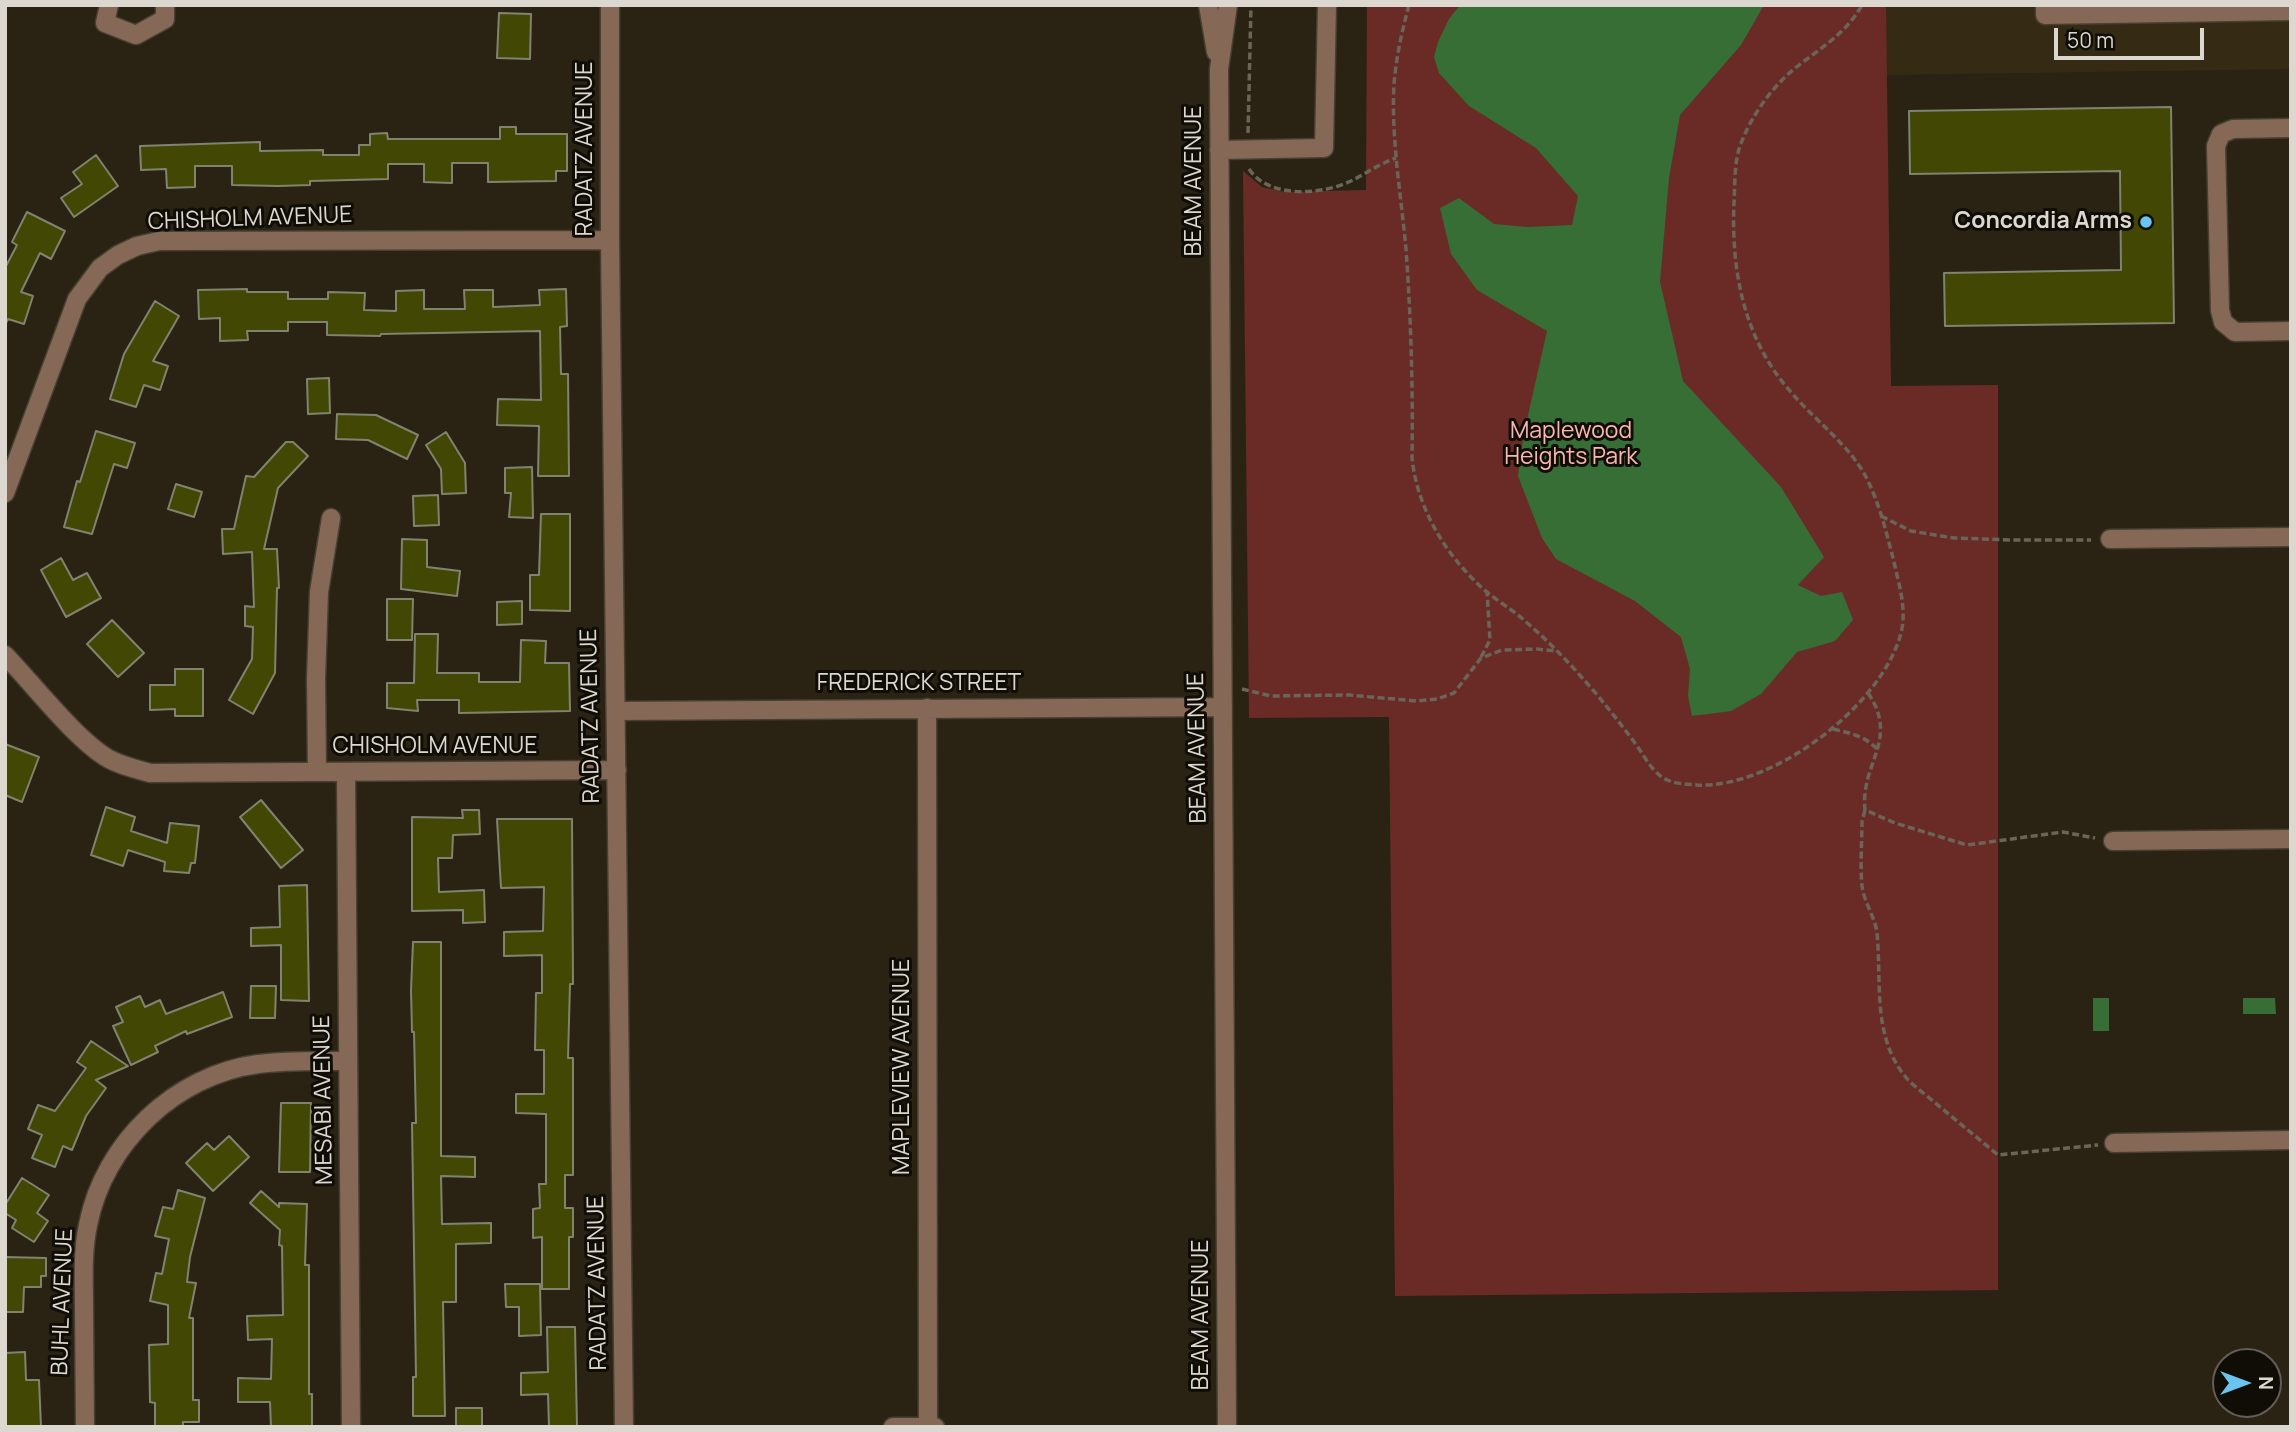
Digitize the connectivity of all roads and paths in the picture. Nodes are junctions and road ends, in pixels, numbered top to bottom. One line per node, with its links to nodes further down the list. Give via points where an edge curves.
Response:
1 (109, 5): 2 (street, via 105,23 136,35 165,19)
2 (165, 5)
3 (610, 5): 17 (street, RADATZ AVENUE)
4 (1208, 5): 12 (street, BEAM AVENUE)
5 (1228, 5): 12 (street, BEAM AVENUE)
6 (1251, 5): 14 (path)
7 (1327, 5): 14 (street, via 1324,148)
8 (1409, 5): 16 (path, via 1394,84)
9 (1862, 5): 20 (path, via 1843,31 1791,71 1751,123 1739,148 1733,223 1736,274 1755,336 1779,379 1856,462)
10 (2045, 5): 11 (street, via 2045,15)
11 (2291, 11)
12 (1219, 69): 15 (street, BEAM AVENUE)
13 (2291, 128): 18 (street, via 2232,129 2221,134 2216,146 2222,323 2235,332)
14 (1248, 149): 15 (street); 16 (path, via 1248,167 1256,180 1276,189 1299,191 1329,189)
15 (1219, 150): 28 (street, BEAM AVENUE)
16 (1396, 158): 24 (path, via 1410,312 1414,479 1431,521 1455,559)
17 (610, 240): 19 (street, CHISHOLM AVENUE, via 159,241 137,246 100,268 77,299); 32 (street, RADATZ AVENUE)
18 (2291, 331)
19 (5, 493)
20 (1881, 516): 23 (path, via 1911,531 1954,538); 29 (path, via 1903,614 1890,658)
21 (331, 518): 36 (street, via 319,592)
22 (2291, 537): 23 (street)
23 (2110, 539)
24 (1487, 592): 25 (path); 27 (path, via 1489,640)
25 (1558, 652): 27 (path, via 1502,650); 33 (path, via 1662,778 1679,783 1704,785 1756,775)
26 (5, 655): 36 (street, CHISHOLM AVENUE, via 91,746 129,767 172,774)
27 (1481, 658): 28 (path, via 1454,693 1437,699 1271,696)
28 (1222, 685): 30 (street, BEAM AVENUE)
29 (1868, 693): 33 (path); 34 (path, via 1880,717 1882,737)
30 (1223, 707): 31 (street, FREDERICK STREET); 50 (street, BEAM AVENUE)
31 (927, 708): 32 (street, FREDERICK STREET); 48 (street, MAPLEVIEW AVENUE)
32 (616, 711): 35 (street, RADATZ AVENUE)
33 (1832, 729): 34 (path, via 1856,734)
34 (1877, 750): 38 (path, via 1863,797)
35 (617, 770): 37 (street, CHISHOLM AVENUE); 46 (street, RADATZ AVENUE)
36 (317, 772): 37 (street, CHISHOLM AVENUE)
37 (346, 772): 41 (street, MESABI AVENUE)
38 (1864, 810): 40 (path, via 1967,845 2063,832); 43 (path, via 1863,888 1877,929 1879,1011 1886,1045 1899,1070 1998,1155)
39 (2291, 839): 40 (street)
40 (2113, 841)
41 (348, 1061): 44 (street, BUHL AVENUE, via 257,1064 228,1070 176,1095 127,1139 98,1190 88,1225); 45 (street, MESABI AVENUE)
42 (2291, 1140): 43 (street)
43 (2114, 1143)
44 (85, 1427)
45 (351, 1427)
46 (624, 1427)
47 (893, 1427): 48 (street)
48 (928, 1427): 49 (street)
49 (935, 1427)
50 (1227, 1427)

